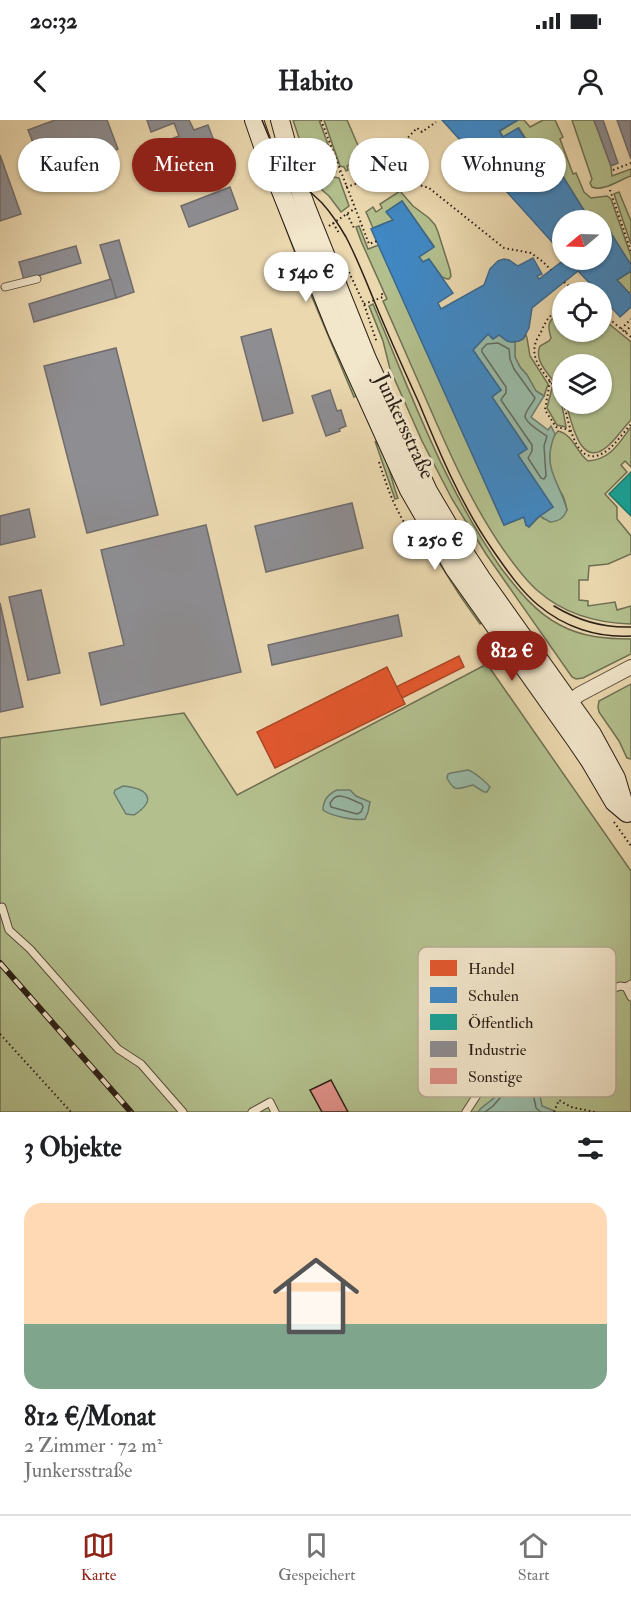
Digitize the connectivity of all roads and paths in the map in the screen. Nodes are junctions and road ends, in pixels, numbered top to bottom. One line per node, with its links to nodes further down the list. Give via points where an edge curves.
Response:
1 (254, 120): 42 (main road, Junkersstraße, via 337,331 409,490 454,568)
2 (280, 120): 42 (main road, Junkersstraße, via 296,179 327,261 423,482)
3 (321, 120): 9 (path)
4 (436, 122): 5 (path, via 422,132 417,128)
5 (408, 138)
6 (631, 163): 7 (path)
7 (613, 170)
8 (337, 172): 9 (path)
9 (340, 172): 11 (path)
10 (349, 186): 11 (path)
11 (346, 187): 14 (path)
12 (429, 188): 23 (path, via 504,248 531,253)
13 (610, 190): 21 (path)
14 (354, 209): 15 (path); 20 (path, via 369,244)
15 (346, 214): 16 (path); 18 (path)
16 (333, 223): 17 (path); 19 (path)
17 (327, 227)
18 (354, 228)
19 (339, 234)
20 (377, 241)
21 (631, 251)
22 (345, 264): 27 (path)
23 (551, 270)
24 (37, 279): 25 (lane)
25 (5, 286)
26 (381, 291): 27 (path, via 383,297)
27 (364, 304): 35 (path)
28 (552, 313): 36 (path, via 534,352)
29 (631, 319): 32 (path)
30 (612, 321): 32 (path)
31 (631, 326): 33 (path)
32 (621, 329): 33 (path)
33 (625, 332): 34 (path)
34 (631, 337)
35 (379, 348)
36 (550, 381): 37 (path); 40 (path, via 545,410 556,427)
37 (552, 384)
38 (566, 414): 40 (path)
39 (631, 424): 40 (path, via 615,444 592,457 582,452)
40 (571, 432)
41 (631, 667): 42 (street)
42 (562, 706): 43 (main road, Junkersstraße, via 592,734 616,778)
43 (629, 817)
44 (2, 906): 50 (lane, via 9,930 118,1050 141,1064)
45 (628, 986): 46 (lane)
46 (631, 997)
47 (0, 1034): 49 (path)
48 (476, 1097): 53 (lane)
49 (71, 1112)
50 (183, 1112)
51 (252, 1112): 52 (lane, via 270,1102)
52 (275, 1112)
53 (466, 1112)
54 (554, 1112): 55 (path, via 559,1100)
55 (595, 1112)

